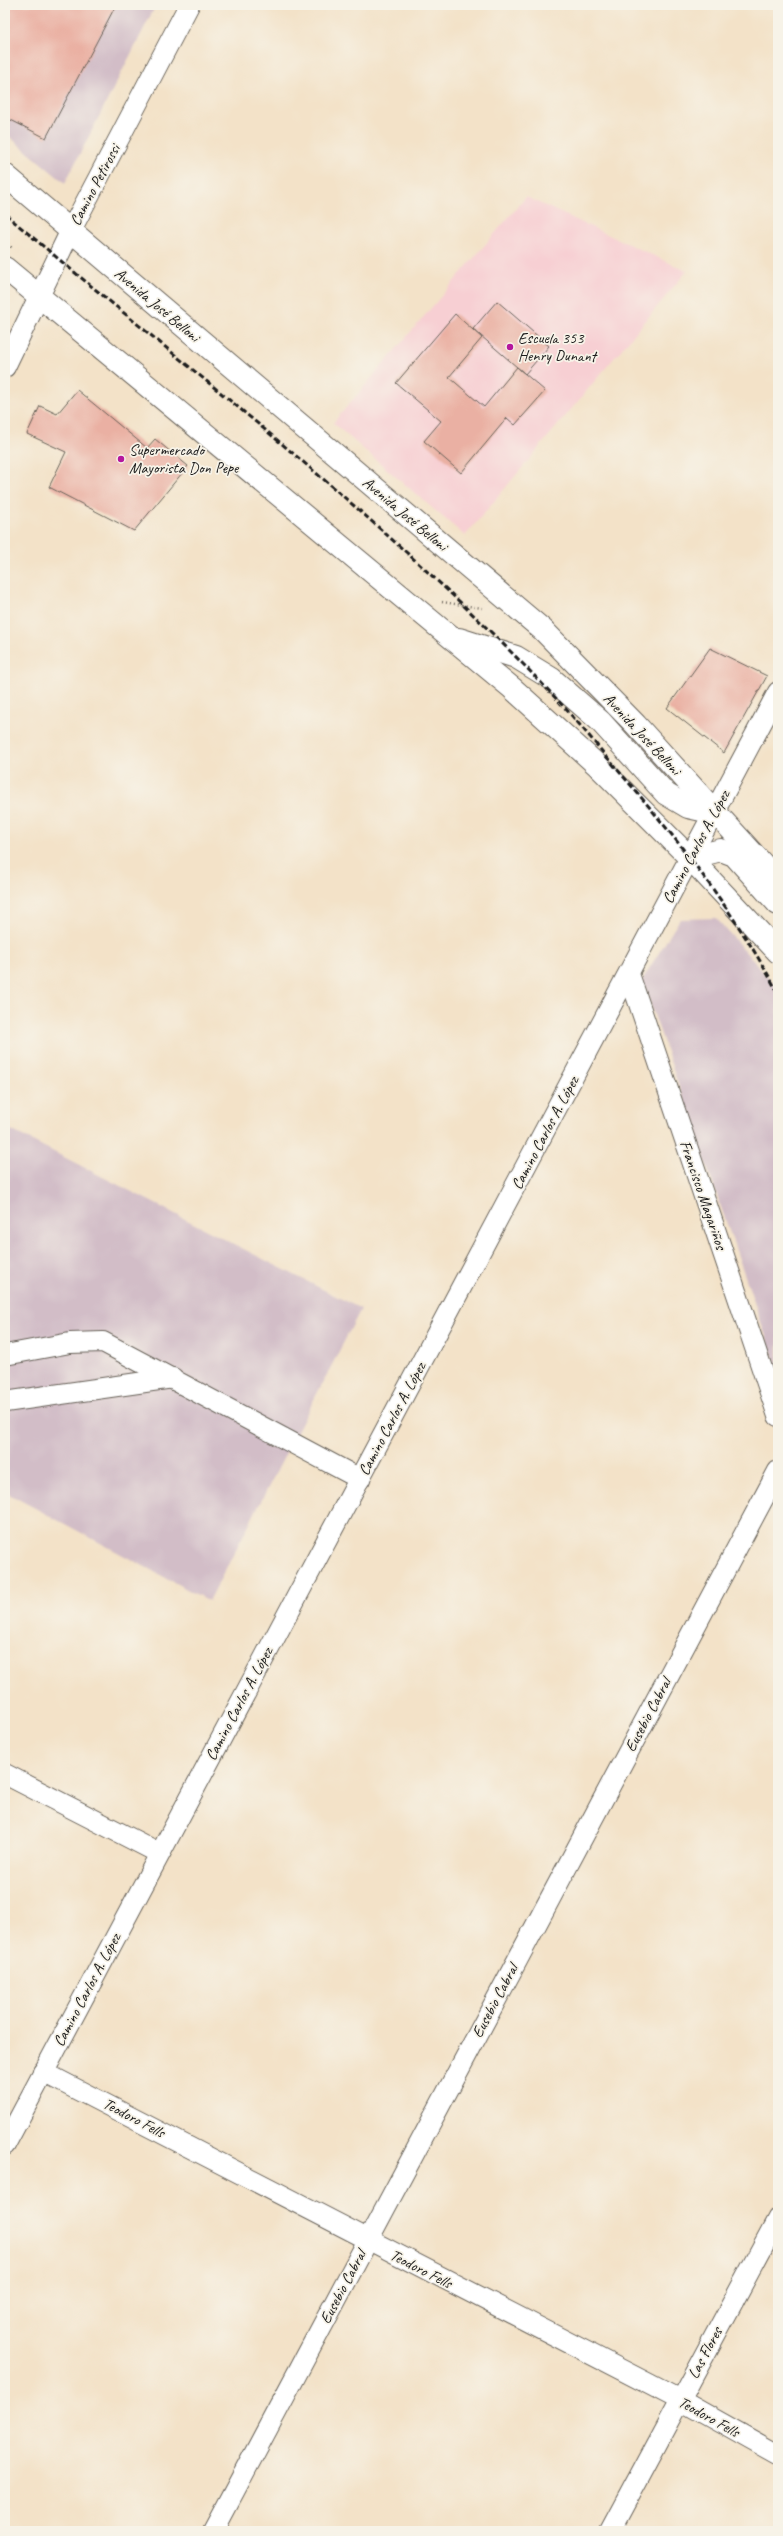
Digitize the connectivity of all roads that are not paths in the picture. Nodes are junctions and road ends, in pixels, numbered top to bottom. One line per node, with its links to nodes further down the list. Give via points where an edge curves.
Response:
1 (189, 5): 3 (street, Camino Petirossi)
2 (5, 175): 3 (main road, Avenida José Belloni)
3 (70, 232): 5 (street, Camino Petirossi); 9 (main road, Avenida José Belloni, via 543,630 636,725)
4 (10, 259): 5 (main road)
5 (41, 296): 6 (street, Camino Petirossi); 7 (main road)
6 (5, 367)
7 (448, 636): 9 (main road, via 516,657 552,679 600,721 666,794 688,807); 10 (main road, via 512,688 596,764)
8 (778, 692): 9 (street, Camino Carlos A. López)
9 (715, 813): 10 (street, Camino Carlos A. López); 11 (main road, Avenida José Belloni)
10 (690, 858): 12 (main road, via 721,850 734,855); 13 (main road); 14 (street, Camino Carlos A. López)
11 (778, 881)
12 (778, 904)
13 (778, 952)
14 (629, 974): 18 (street, Francisco Magariños); 20 (street, Camino Carlos A. López)
15 (5, 1355): 16 (street, via 70,1342 103,1342)
16 (173, 1378): 17 (street); 20 (street)
17 (5, 1402)
18 (778, 1416)
19 (778, 1471): 26 (street, Eusebio Cabral)
20 (360, 1479): 22 (street, Camino Carlos A. López)
21 (5, 1774): 22 (street)
22 (160, 1853): 23 (street, Camino Carlos A. López)
23 (43, 2072): 24 (street, Camino Carlos A. López); 26 (street, Teodoro Fells)
24 (5, 2145)
25 (778, 2218): 27 (street, Las Flores)
26 (368, 2241): 27 (street, Teodoro Fells); 29 (street, Eusebio Cabral)
27 (680, 2400): 28 (street, Teodoro Fells); 30 (street, Las Flores)
28 (778, 2455)
29 (213, 2531)
30 (610, 2531)

